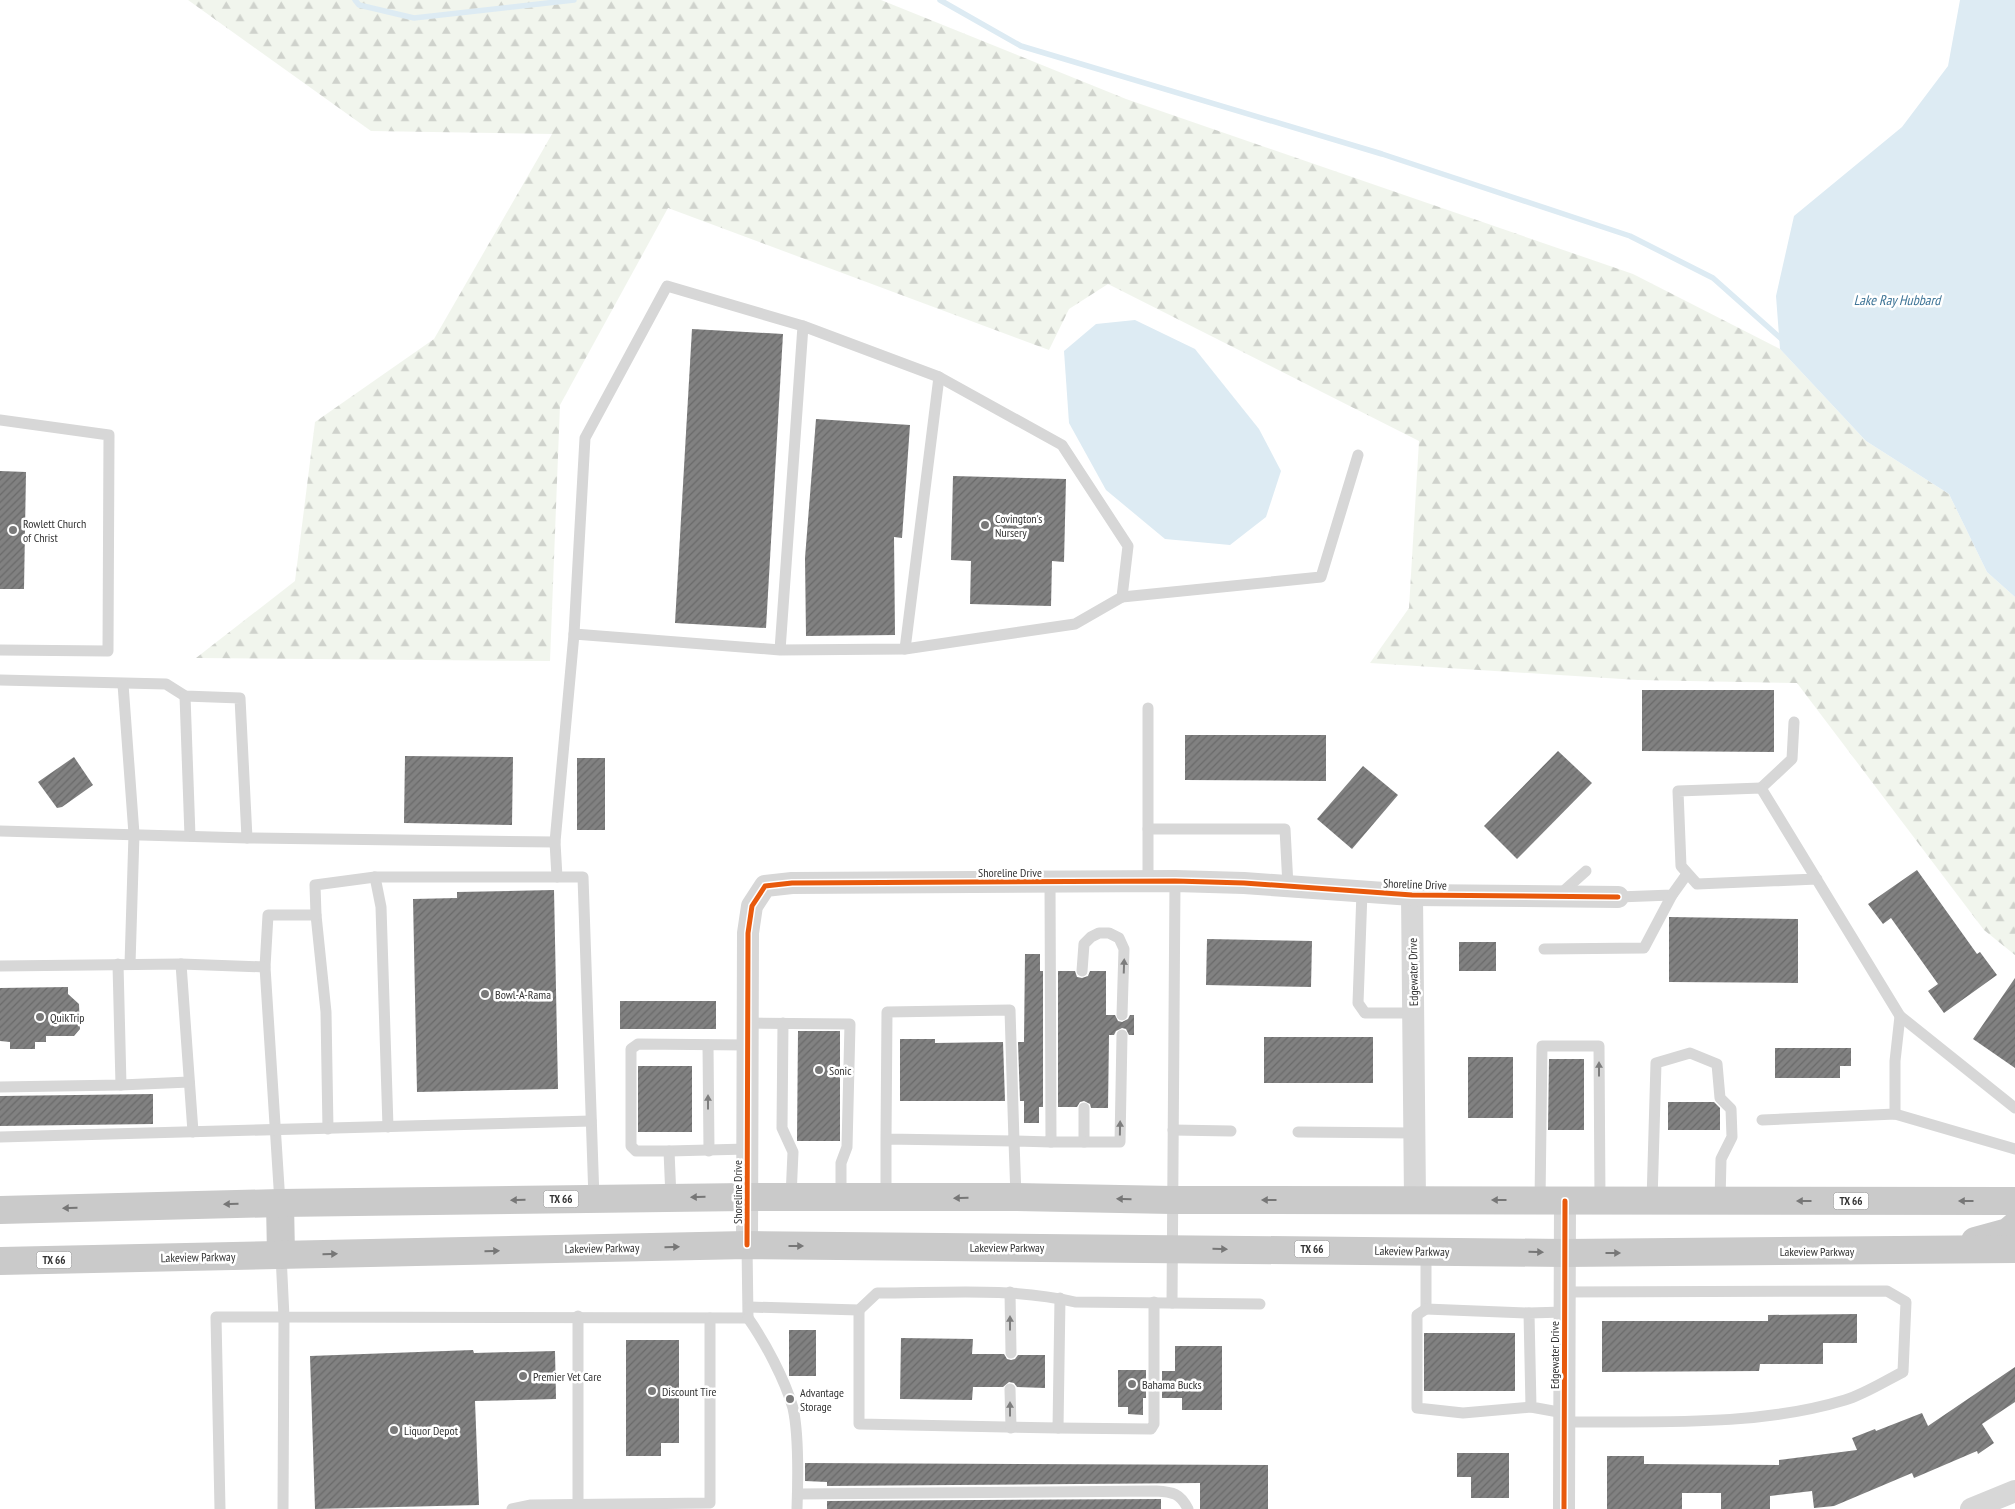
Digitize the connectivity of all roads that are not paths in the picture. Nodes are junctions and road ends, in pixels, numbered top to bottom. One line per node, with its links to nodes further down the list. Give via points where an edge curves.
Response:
1 (803, 326): 2 (lane); 6 (lane, via 667,286 585,438); 9 (lane)
2 (939, 377): 5 (lane, via 1062,445 1128,546); 7 (lane)
3 (0, 420): 8 (lane, via 109,435 108,650)
4 (1358, 455): 5 (lane, via 1322,577)
5 (1122, 597): 7 (lane, via 1075,624)
6 (574, 634): 9 (lane); 21 (lane)
7 (905, 649): 9 (lane)
8 (0, 650)
9 (780, 650)
10 (0, 680): 11 (lane)
11 (123, 684): 12 (lane, via 166,684); 18 (lane)
12 (185, 696): 19 (lane); 20 (lane, via 240,698)
13 (1148, 708): 16 (lane)
14 (1794, 722): 15 (lane, via 1792,759)
15 (1761, 788): 23 (lane, via 1678,791 1680,866); 26 (lane)
16 (1148, 828): 27 (lane); 30 (lane, via 1285,828)
17 (0, 831): 18 (lane)
18 (134, 834): 19 (lane); 38 (lane)
19 (190, 836): 20 (lane)
20 (247, 838): 21 (lane)
21 (555, 842): 25 (lane)
22 (1586, 871): 34 (lane)
23 (1687, 874): 26 (lane, via 1697,884); 33 (lane)
24 (376, 877): 25 (lane); 36 (lane, via 315,885); 59 (lane, via 381,906)
25 (557, 877): 58 (lane, via 583,877)
26 (1817, 879): 45 (lane)
27 (1148, 881): 28 (street, Shoreline Drive); 29 (street, Shoreline Drive)
28 (1175, 881): 30 (street, Shoreline Drive); 62 (lane)
29 (1050, 882): 46 (street, Shoreline Drive, via 792,883 764,886 752,906 748,933); 70 (lane)
30 (1288, 886): 31 (street, Shoreline Drive)
31 (1362, 892): 32 (street, Shoreline Drive); 43 (lane, via 1358,1003 1366,1013)
32 (1412, 895): 34 (street, Shoreline Drive); 43 (street, Edgewater Drive)
33 (1672, 895): 35 (lane); 37 (lane, via 1644,948)
34 (1557, 897): 35 (street, Shoreline Drive)
35 (1618, 897)
36 (316, 915): 41 (lane, via 268,915); 60 (lane, via 326,1012)
37 (1544, 949)
38 (124, 964): 39 (lane); 40 (lane); 52 (lane)
39 (180, 964): 41 (lane); 51 (lane)
40 (0, 966)
41 (265, 967): 61 (lane)
42 (1082, 971): 44 (lane, one-way to 42, via 1124,949 1119,938 1104,933 1090,937 1084,944)
43 (1413, 1013): 66 (street, Edgewater Drive)
44 (1122, 1015)
45 (1900, 1016): 55 (lane); 56 (lane, via 1895,1061)
46 (748, 1023): 47 (lane); 50 (street, Shoreline Drive)
47 (783, 1023): 77 (lane, via 782,1128 793,1152); 80 (lane, via 850,1024 847,1147 841,1163)
48 (1122, 1035): 71 (lane, one-way to 48, via 1120,1142)
49 (708, 1045): 50 (lane); 74 (lane, via 638,1044 631,1049 631,1146 636,1151); 75 (lane, one-way to 49)
50 (747, 1045): 72 (street, Shoreline Drive)
51 (189, 1082): 52 (lane); 64 (lane)
52 (121, 1085): 53 (lane)
53 (0, 1087)
54 (1084, 1108): 71 (lane)
55 (2015, 1108)
56 (1895, 1114): 57 (lane); 73 (lane)
57 (1762, 1120)
58 (591, 1121): 59 (lane); 82 (lane)
59 (388, 1127): 60 (lane)
60 (328, 1129): 61 (lane)
61 (275, 1130): 64 (lane); 90 (lane)
62 (1173, 1130): 63 (lane); 83 (lane)
63 (1231, 1131)
64 (193, 1132): 67 (lane)
65 (1298, 1132): 66 (lane)
66 (1414, 1133): 84 (street, Edgewater Drive)
67 (0, 1137)
68 (886, 1139): 69 (lane); 69 (lane, via 886,1012 1010,1010); 81 (lane)
69 (1014, 1141): 70 (lane); 78 (lane)
70 (1052, 1142): 71 (lane)
71 (1084, 1142)
72 (747, 1149): 75 (lane); 76 (street, Shoreline Drive)
73 (2015, 1149)
74 (669, 1151): 75 (lane); 79 (lane)
75 (708, 1151)
76 (746, 1197): 77 (main road, TX 66); 79 (main road, TX 66, one-way to 79); 93 (street, Shoreline Drive)
77 (791, 1197): 80 (main road, TX 66)
78 (1016, 1197): 81 (main road, TX 66, one-way to 81); 83 (main road, TX 66, one-way to 78)
79 (671, 1198): 82 (main road, TX 66)
80 (841, 1198): 81 (main road, TX 66)
81 (886, 1198)
82 (594, 1199): 90 (main road, TX 66, one-way to 90)
83 (1172, 1200): 84 (main road, TX 66, one-way to 83); 94 (lane)
84 (1415, 1200): 85 (main road, TX 66, one-way to 84)
85 (1553, 1201): 86 (main road, TX 66); 86 (lane, one-way to 85, via 1599,1046 1542,1046 1540,1119); 98 (street, Edgewater Drive)
86 (1600, 1201): 87 (main road, TX 66)
87 (1652, 1201): 88 (main road, TX 66); 88 (lane, via 1656,1063 1690,1053 1717,1064 1720,1098 1731,1110 1732,1137 1721,1159)
88 (1720, 1201): 89 (main road, TX 66, one-way to 88)
89 (2015, 1201)
90 (280, 1203): 91 (main road, TX 66, one-way to 91); 99 (main road)
91 (0, 1210)
92 (2015, 1226): 96 (main road, via 2008,1232 1976,1241)
93 (747, 1245): 94 (main road, Lakeview Parkway / TX 66, one-way to 94); 99 (main road, Lakeview Parkway / TX 66, one-way to 93); 109 (lane)
94 (1171, 1248): 97 (main road, Lakeview Parkway / TX 66, one-way to 97); 105 (lane)
95 (2015, 1249): 96 (main road, Lakeview Parkway / TX 66)
96 (1889, 1250): 98 (main road, Lakeview Parkway / TX 66, one-way to 96)
97 (1426, 1251): 98 (main road, Lakeview Parkway / TX 66, one-way to 98); 107 (lane)
98 (1564, 1253): 104 (street, Edgewater Drive)
99 (281, 1255): 100 (main road, Lakeview Parkway / TX 66); 112 (lane)
100 (0, 1261)
101 (1010, 1292): 102 (lane); 108 (lane, via 877,1293); 114 (lane, one-way to 101)
102 (1060, 1298): 103 (lane, via 1075,1302); 119 (lane)
103 (1154, 1302): 105 (lane); 119 (lane, via 1154,1424 1151,1429)
104 (1564, 1302): 110 (lane); 117 (street, Edgewater Drive); 117 (lane, via 1887,1291 1906,1302 1903,1372 1846,1400 1788,1412 1718,1420)
105 (1172, 1303): 106 (lane)
106 (1260, 1304)
107 (1426, 1308): 110 (lane); 116 (lane, via 1417,1315 1417,1408 1463,1413)
108 (859, 1310): 109 (lane); 118 (lane, via 859,1424)
109 (748, 1312): 113 (lane); 121 (lane, via 763,1338 792,1407)
110 (1529, 1313): 116 (lane)
111 (578, 1316): 112 (lane); 113 (lane); 122 (lane)
112 (284, 1317): 123 (lane, via 216,1317); 124 (lane)
113 (710, 1318): 122 (lane, via 710,1503)
114 (1010, 1353)
115 (1010, 1390): 118 (lane, one-way to 115)
116 (1531, 1407): 117 (lane)
117 (1564, 1418): 128 (street, Edgewater Drive)
118 (1010, 1428): 119 (lane)
119 (1058, 1428)
120 (2015, 1491): 129 (street)
121 (798, 1494): 126 (lane); 127 (lane, via 1156,1491 1173,1492)
122 (578, 1505): 125 (lane, via 530,1505)
123 (220, 1509)
124 (283, 1509)
125 (512, 1509)
126 (797, 1509)
127 (1188, 1509)
128 (1564, 1509)
129 (1971, 1509)

